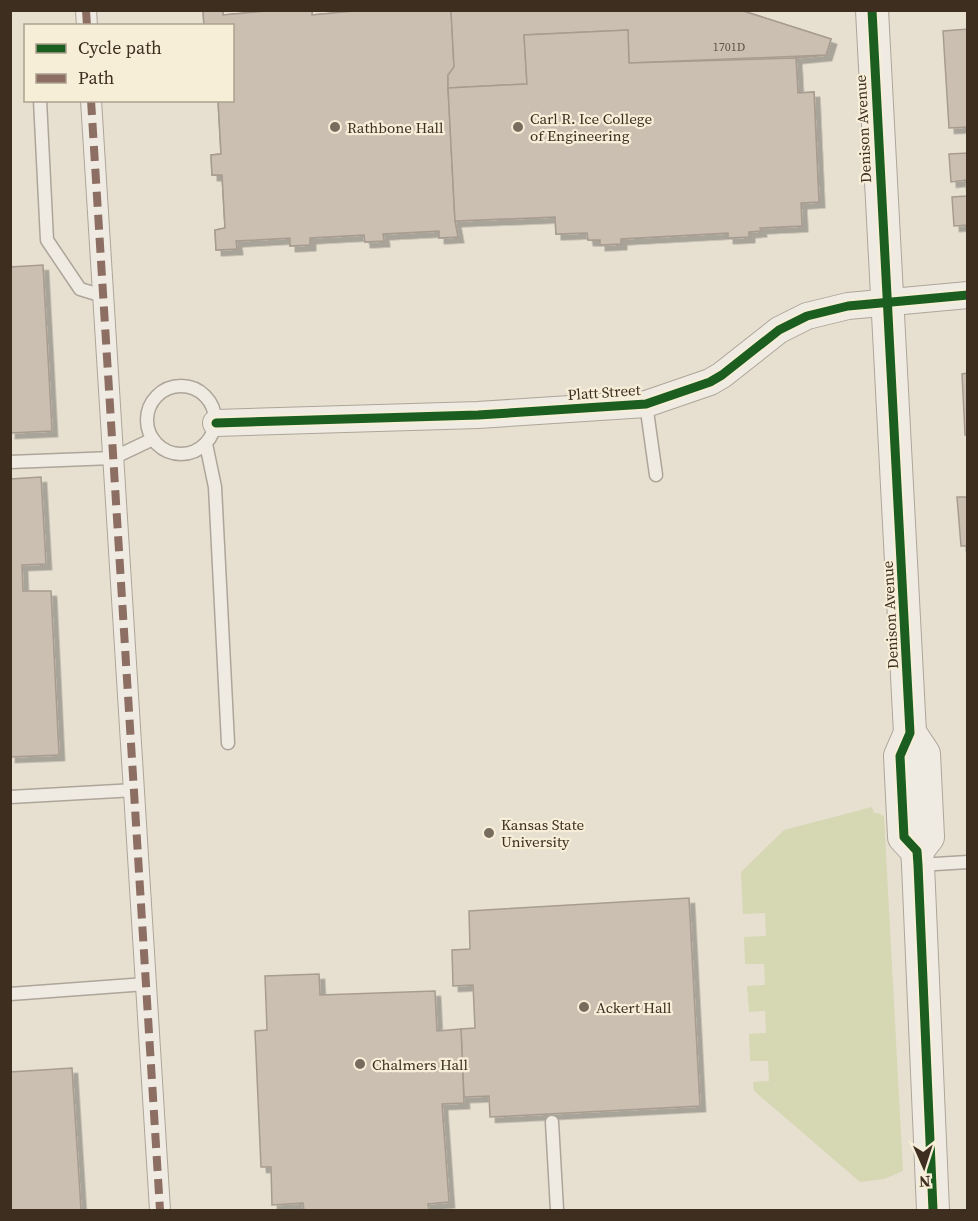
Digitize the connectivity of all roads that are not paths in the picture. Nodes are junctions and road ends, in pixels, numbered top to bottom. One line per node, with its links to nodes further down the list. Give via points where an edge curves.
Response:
1 (872, 10): 6 (street, Denison Avenue)
2 (39, 102): 5 (lane, via 47,240 80,289)
3 (91, 102): 5 (street)
4 (968, 295): 6 (street, Platt Street)
5 (103, 296): 10 (street)
6 (887, 302): 7 (street, Platt Street, via 829,309 807,316 778,330 710,382); 16 (street, Denison Avenue, via 910,733 900,756 904,837)
7 (646, 404): 8 (street, Platt Street); 12 (lane)
8 (211, 434): 9 (lane, via 197,451 186,454 164,450); 9 (lane, via 215,412 210,401 203,393 181,385 160,392 152,401 147,422); 13 (lane)
9 (153, 439): 10 (lane)
10 (113, 458): 11 (lane); 14 (street)
11 (10, 462)
12 (656, 476)
13 (228, 743)
14 (135, 790): 15 (lane); 18 (street)
15 (10, 797)
16 (917, 858): 17 (lane); 23 (street, Denison Avenue)
17 (968, 862)
18 (146, 984): 19 (lane); 21 (street)
19 (10, 994)
20 (552, 1122): 22 (lane)
21 (160, 1210)
22 (557, 1210)
23 (933, 1210)

